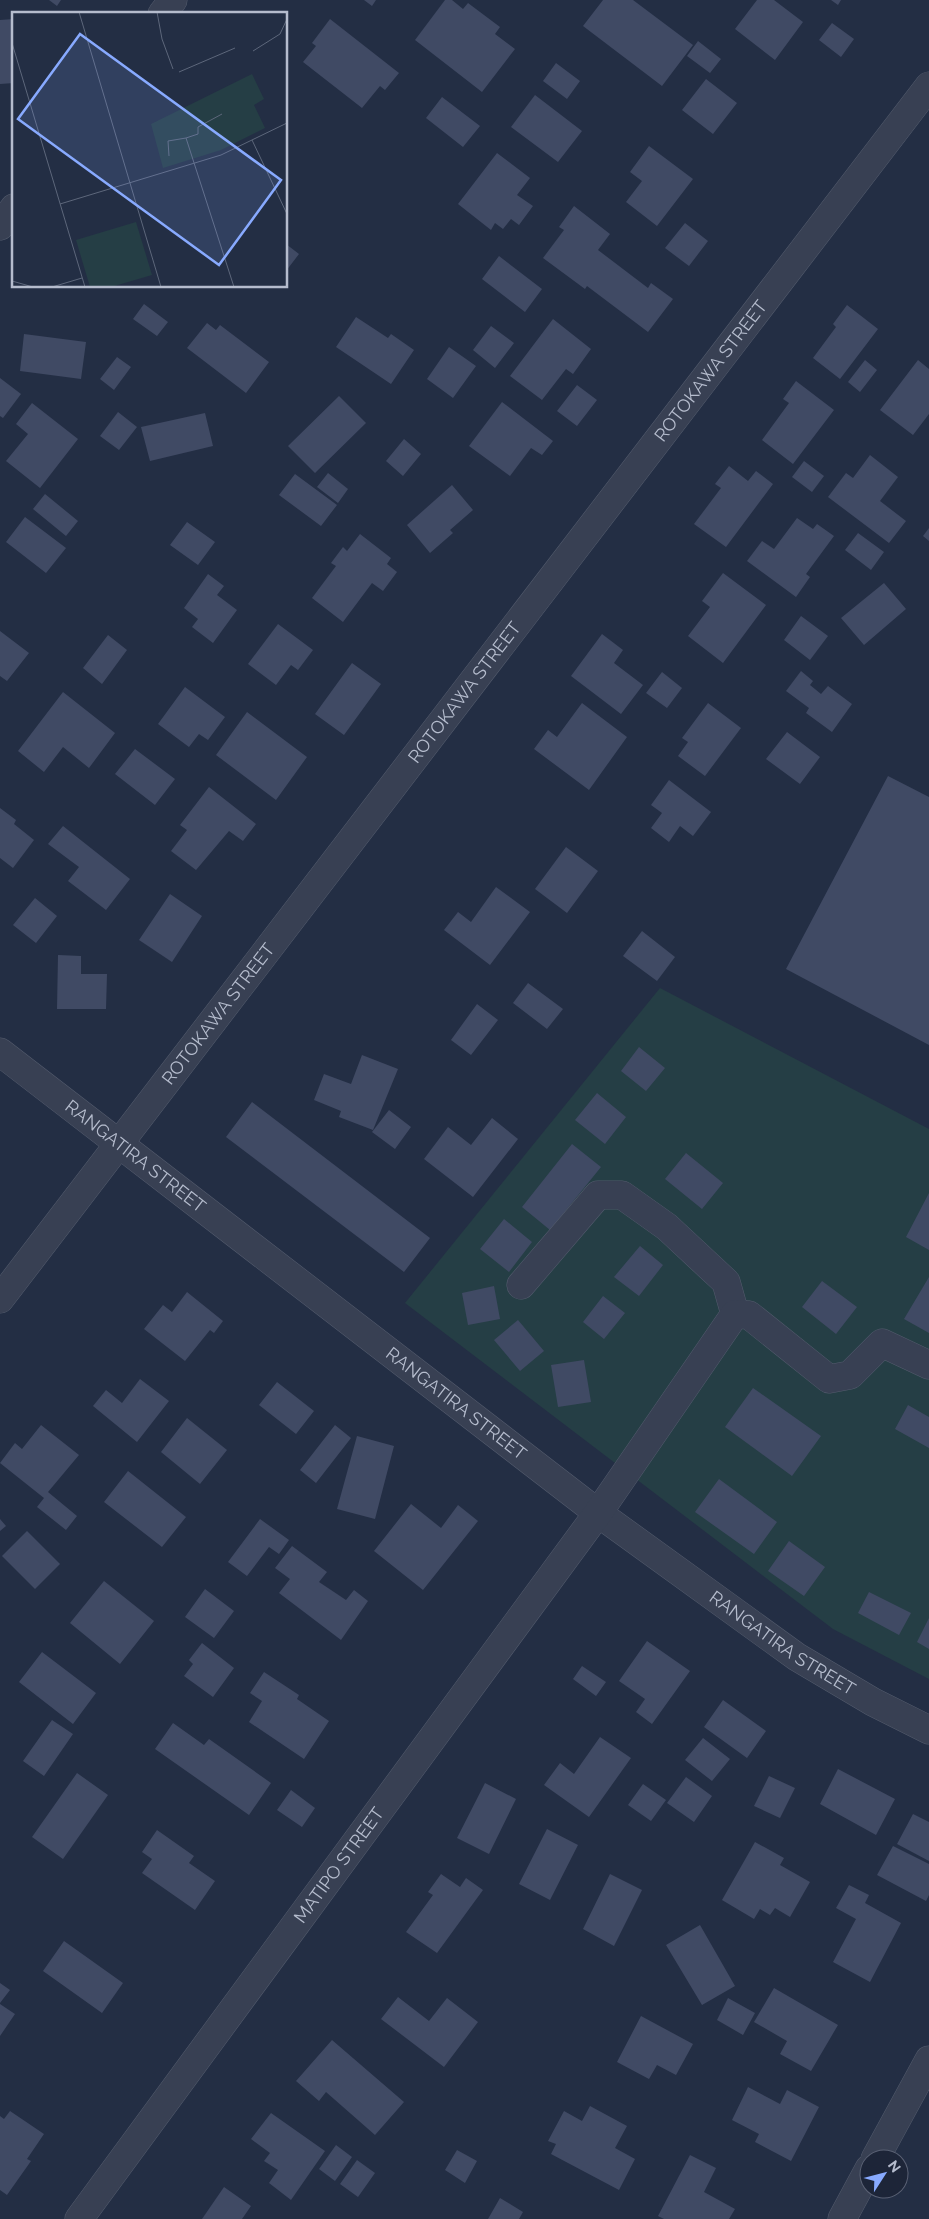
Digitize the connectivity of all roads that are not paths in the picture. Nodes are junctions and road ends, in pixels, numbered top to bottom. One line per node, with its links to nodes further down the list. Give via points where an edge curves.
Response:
1 (173, 0): 2 (street)
2 (164, 12)
3 (929, 86): 7 (street, ROTOKAWA STREET)
4 (12, 211): 5 (street)
5 (0, 226)
6 (0, 1052): 7 (street, RANGATIRA STREET)
7 (118, 1144): 9 (street, ROTOKAWA STREET); 12 (street, RANGATIRA STREET)
8 (521, 1285): 10 (street, via 598,1195 622,1195 667,1227 726,1282)
9 (0, 1299)
10 (735, 1314): 11 (street, via 749,1315 829,1379 850,1375 882,1343); 12 (street, MATIPO STREET)
11 (929, 1365)
12 (598, 1513): 13 (street, RANGATIRA STREET, via 796,1657); 17 (street, MATIPO STREET)
13 (929, 1730)
14 (929, 2060): 15 (street)
15 (880, 2149)
16 (859, 2188): 18 (street)
17 (79, 2219)
18 (842, 2219)

